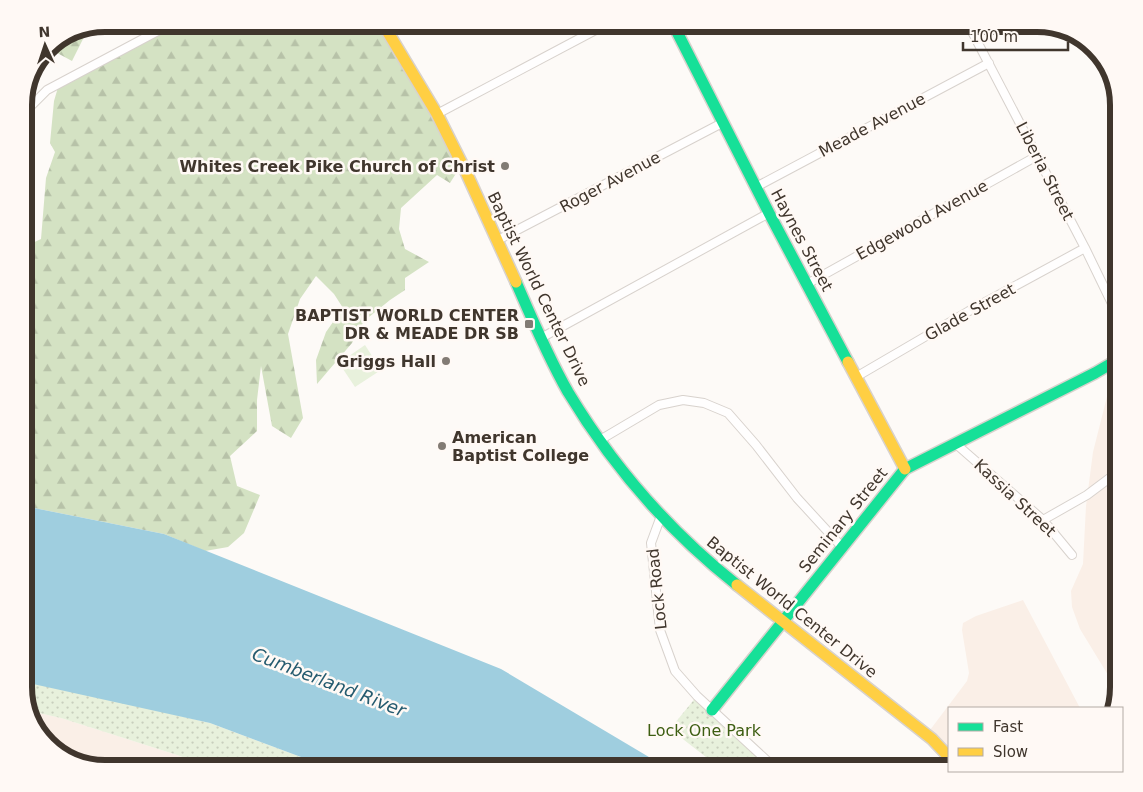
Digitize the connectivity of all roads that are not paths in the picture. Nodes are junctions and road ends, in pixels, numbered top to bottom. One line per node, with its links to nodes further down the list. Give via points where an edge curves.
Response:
1 (156, 32): 7 (street, via 48,90)
2 (388, 32): 8 (street, Baptist World Center Drive)
3 (592, 32): 8 (street)
4 (677, 32): 9 (street, Haynes Street)
5 (972, 32): 6 (street, Liberia Street)
6 (989, 63): 10 (street, Liberia Street); 11 (street, Meade Avenue)
7 (33, 104)
8 (437, 114): 13 (street, Baptist World Center Drive)
9 (724, 122): 11 (street, Haynes Street); 13 (street, Roger Avenue)
10 (1037, 156): 14 (street, Liberia Street); 15 (street, Edgewood Avenue)
11 (756, 187): 12 (street, Haynes Street)
12 (769, 213): 15 (street, Haynes Street); 17 (street)
13 (496, 242): 17 (street, Baptist World Center Drive)
14 (1085, 248): 16 (street, Liberia Street); 19 (street, Glade Street)
15 (807, 284): 19 (street, Haynes Street)
16 (1110, 299)
17 (541, 338): 20 (street, Baptist World Center Drive, via 568,391)
18 (1110, 364): 21 (street, Seminary Street)
19 (856, 377): 22 (street, Haynes Street)
20 (600, 440): 24 (street, Baptist World Center Drive); 26 (street, via 659,405 682,400 704,403 728,413 797,498)
21 (956, 444): 22 (street, Seminary Street); 25 (street, Kassia Street)
22 (905, 470): 26 (street, Seminary Street)
23 (1110, 478): 25 (street)
24 (662, 516): 28 (street, Baptist World Center Drive, via 712,566); 29 (street, Lock Road, via 652,542 660,630 674,671)
25 (1043, 520): 27 (street, Kassia Street)
26 (842, 547): 28 (street, Seminary Street)
27 (1072, 555)
28 (782, 622): 29 (street, Seminary Street); 30 (street, Baptist World Center Drive, via 932,739)
29 (712, 710): 31 (street, Lock Road)
30 (948, 756)
31 (766, 760)

